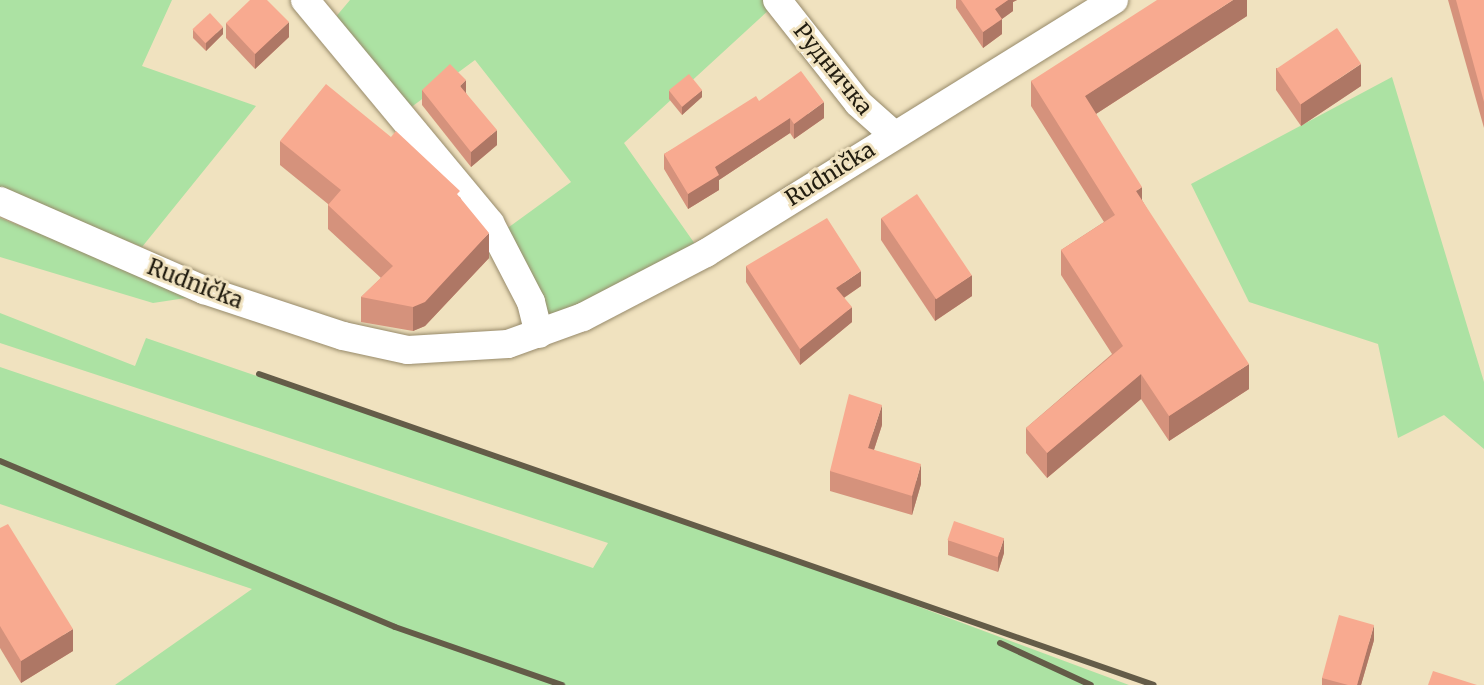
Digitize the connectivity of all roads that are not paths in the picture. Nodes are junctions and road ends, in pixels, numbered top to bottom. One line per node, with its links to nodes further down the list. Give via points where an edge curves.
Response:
1 (305, 0): 6 (street, via 490,223 531,302)
2 (777, 0): 4 (street, Рудничка, via 858,103)
3 (1114, 0): 4 (street, Rudnička)
4 (893, 134): 6 (street, Rudnička, via 706,253)
5 (0, 201): 6 (street, Rudnička, via 204,290 388,348 483,348)
6 (539, 334)

